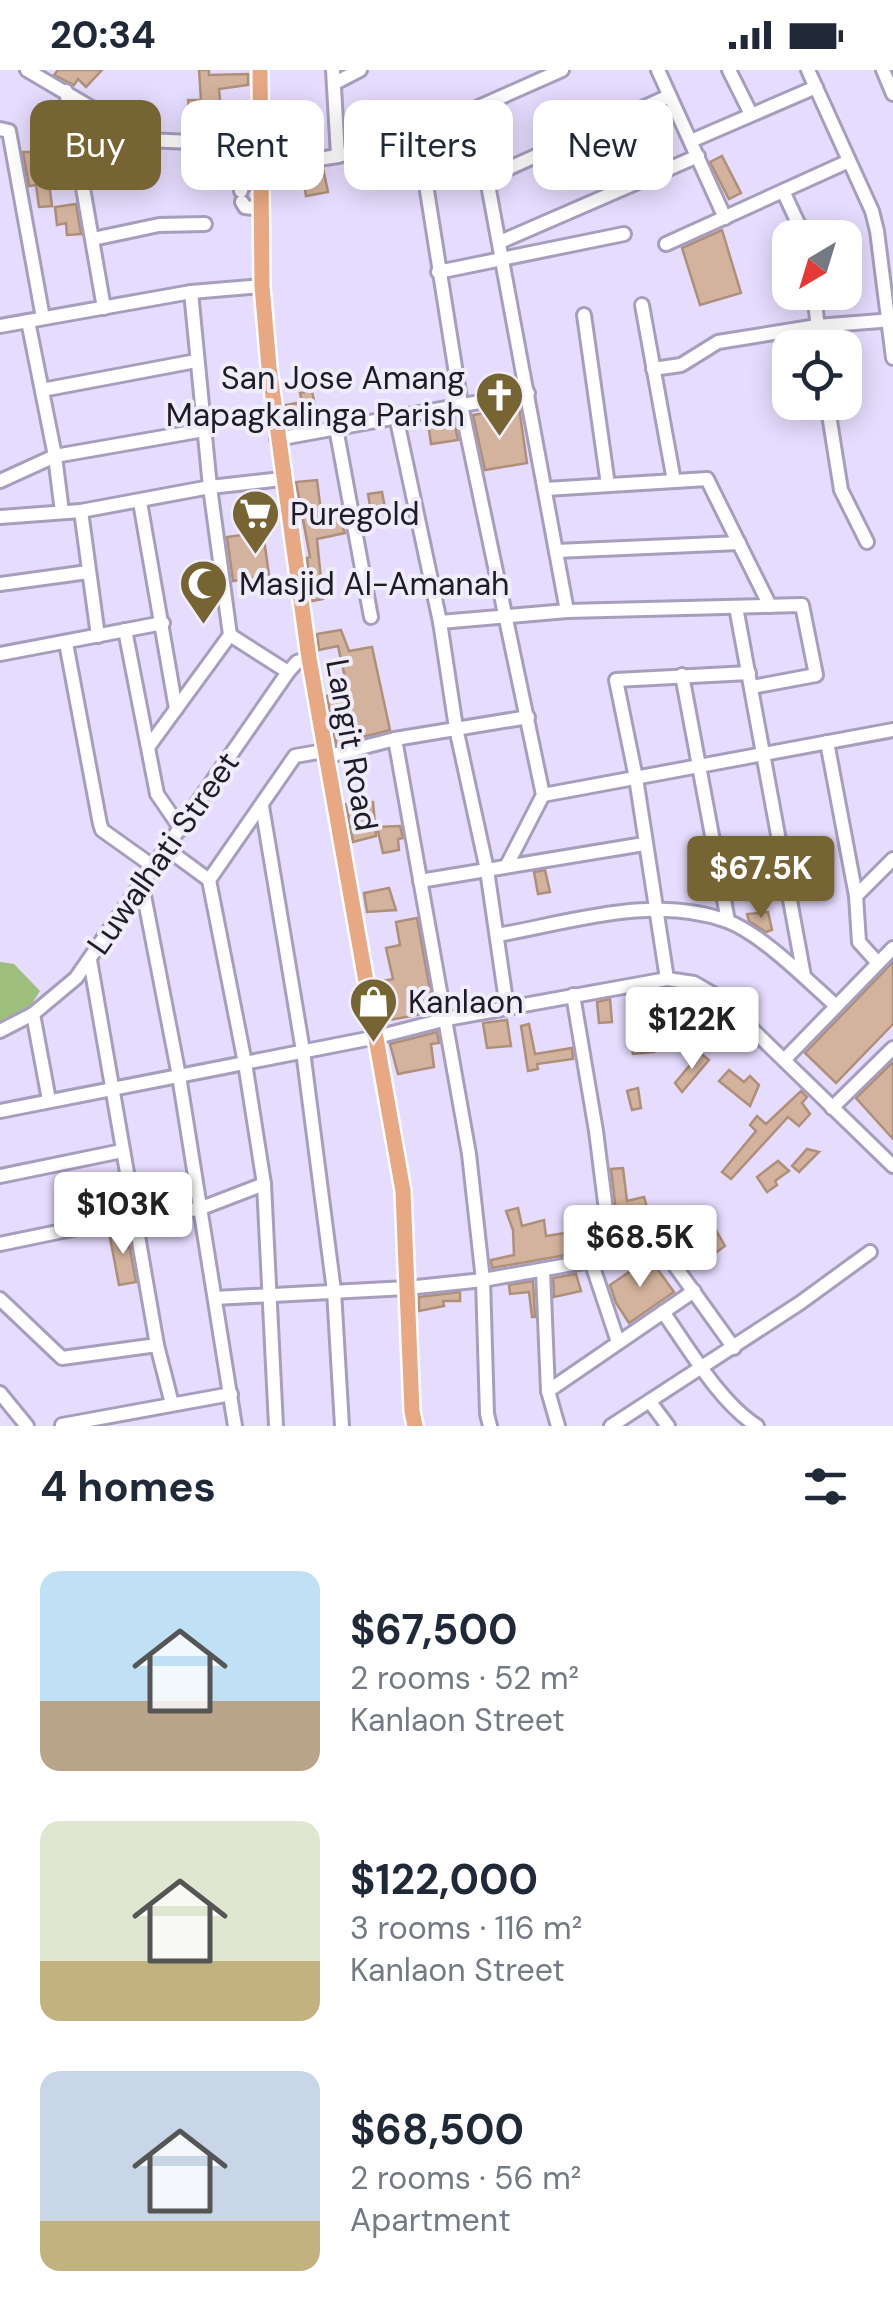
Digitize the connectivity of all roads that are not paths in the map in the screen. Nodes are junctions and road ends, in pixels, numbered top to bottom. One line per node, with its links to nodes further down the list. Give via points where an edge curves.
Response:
1 (27, 70): 13 (street)
2 (260, 70): 16 (main road, Langit Road)
3 (360, 70): 10 (street)
4 (526, 70): 11 (street)
5 (562, 70): 11 (street)
6 (658, 70): 15 (street)
7 (729, 70): 18 (street)
8 (808, 70): 12 (street)
9 (883, 70): 14 (street)
10 (334, 76): 23 (street)
11 (532, 84): 17 (street)
12 (816, 87): 18 (street); 26 (street)
13 (66, 90): 21 (street, via 146,140); 38 (street)
14 (893, 94)
15 (669, 96): 20 (street); 27 (street)
16 (260, 100)
17 (495, 100)
18 (751, 114): 20 (street)
19 (0, 129): 50 (street, via 9,131)
20 (690, 141): 24 (street)
21 (181, 142)
22 (344, 154): 23 (street)
23 (338, 156): 25 (street)
24 (698, 156): 34 (street); 39 (street)
25 (324, 159)
26 (850, 161): 32 (street); 41 (street)
27 (513, 166)
28 (242, 190): 33 (street, via 245,207)
29 (260, 190): 33 (main road, Langit Road)
30 (426, 190): 43 (street)
31 (489, 190): 39 (street)
32 (784, 192): 34 (street); 35 (street)
33 (260, 209): 44 (main road, Langit Road)
34 (726, 218): 40 (street)
35 (797, 220)
36 (204, 224): 38 (street)
37 (624, 234): 42 (street)
38 (92, 239): 47 (street)
39 (500, 242): 42 (street)
40 (666, 244)
41 (887, 255): 51 (street)
42 (504, 259): 43 (street); 60 (street)
43 (438, 272): 61 (street)
44 (262, 286): 45 (street); 66 (main road, Langit Road)
45 (192, 292): 47 (street); 57 (street)
46 (642, 305): 58 (street)
47 (104, 308): 50 (street)
48 (816, 310): 54 (street)
49 (584, 315): 71 (street)
50 (43, 318): 52 (street)
51 (891, 320): 54 (street); 56 (street)
52 (28, 321): 53 (street); 59 (street)
53 (0, 326)
54 (817, 326): 55 (street); 58 (street, via 718,342 681,365)
55 (818, 330)
56 (893, 358)
57 (196, 361): 59 (street); 65 (street)
58 (653, 369): 69 (street)
59 (42, 390): 67 (street)
60 (528, 393): 61 (street); 73 (street)
61 (461, 405): 62 (street); 86 (street)
62 (396, 416): 64 (street); 88 (street)
63 (830, 420): 78 (street, via 841,490)
64 (336, 428): 66 (street); 87 (street)
65 (204, 430): 67 (street); 72 (street)
66 (278, 439): 68 (main road, Langit Road)
67 (55, 456): 70 (street); 76 (street)
68 (282, 478): 72 (street); 95 (main road, Langit Road)
69 (674, 480): 71 (street); 79 (street, via 707,479)
70 (0, 482)
71 (608, 485): 73 (street)
72 (210, 488): 74 (street); 92 (street)
73 (546, 489): 80 (street)
74 (140, 502): 75 (street); 89 (street)
75 (81, 510): 76 (street); 81 (street)
76 (62, 512): 77 (street)
77 (0, 517)
78 (867, 542)
79 (739, 543): 80 (street); 83 (street)
80 (556, 552): 85 (street)
81 (88, 572): 82 (street); 91 (street)
82 (0, 584)
83 (770, 606): 84 (street); 98 (street, via 802,605 816,675)
84 (736, 608): 85 (street); 98 (street)
85 (567, 611): 86 (street)
86 (506, 616): 88 (street); 100 (street)
87 (371, 617)
88 (440, 622): 101 (street)
89 (162, 623): 90 (street); 99 (street)
90 (126, 630): 91 (street); 105 (street)
91 (98, 636): 93 (street)
92 (230, 636): 96 (street); 99 (street)
93 (66, 643): 94 (street); 117 (street, via 102,830)
94 (0, 654)
95 (308, 658): 96 (street, Luwalhati Street); 106 (main road, Langit Road)
96 (288, 672): 112 (street, Luwalhati Street)
97 (682, 674): 98 (street); 108 (street); 109 (street, via 616,680)
98 (750, 680): 107 (street)
99 (176, 710): 105 (street)
100 (528, 717): 101 (street); 110 (street)
101 (456, 728): 103 (street); 118 (street)
102 (893, 730): 104 (street)
103 (395, 739): 106 (street); 120 (street)
104 (827, 742): 107 (street); 122 (street)
105 (150, 746): 112 (street, via 157,794)
106 (324, 754): 111 (street, via 295,756); 137 (main road, Langit Road)
107 (764, 754): 108 (street); 129 (street)
108 (699, 766): 109 (street); 124 (street)
109 (636, 778): 110 (street); 113 (street)
110 (544, 795): 116 (street)
111 (262, 806): 119 (street); 139 (street)
112 (181, 829): 114 (street, Luwalhati Street)
113 (644, 844): 116 (street); 123 (street)
114 (167, 848): 117 (street, Luwalhati Street); 119 (street)
115 (893, 859): 122 (street)
116 (507, 865): 118 (street)
117 (154, 868): 121 (street, Luwalhati Street)
118 (487, 870): 120 (street); 125 (street)
119 (209, 880): 141 (street)
120 (420, 881): 135 (street)
121 (142, 885): 127 (street, Luwalhati Street); 142 (street)
122 (856, 896): 128 (street, via 859,942)
123 (657, 908): 124 (street); 125 (street); 130 (street)
124 (728, 921): 129 (street)
125 (498, 934): 133 (street)
126 (893, 948): 128 (street)
127 (90, 960): 134 (street, Luwalhati Street); 143 (street)
128 (878, 963): 132 (street)
129 (804, 976): 132 (street)
130 (667, 979): 131 (street); 140 (street, via 720,998)
131 (574, 995): 133 (street); 155 (street)
132 (836, 1006): 140 (street)
133 (507, 1008): 135 (street)
134 (34, 1014): 136 (street, Luwalhati Street); 144 (street)
135 (447, 1020): 137 (street); 158 (street)
136 (3, 1026)
137 (378, 1037): 139 (street); 159 (main road, Langit Road, via 403,1191)
138 (893, 1048): 145 (street)
139 (303, 1051): 141 (street); 161 (street)
140 (784, 1060): 145 (street)
141 (245, 1063): 142 (street); 150 (street)
142 (179, 1076): 143 (street); 151 (street)
143 (111, 1088): 144 (street); 147 (street)
144 (49, 1100): 146 (street)
145 (832, 1108): 148 (street)
146 (0, 1111)
147 (122, 1152): 149 (street); 152 (street)
148 (893, 1166)
149 (0, 1176)
150 (264, 1184): 151 (street); 162 (street)
151 (199, 1209): 152 (street); 164 (street)
152 (135, 1216): 153 (street); 167 (street)
153 (0, 1244)
154 (870, 1252): 168 (street)
155 (612, 1258): 156 (street); 160 (street, via 662,1250)
156 (591, 1261): 157 (street); 166 (street)
157 (543, 1271): 158 (street); 170 (street)
158 (483, 1280): 159 (street); 181 (street)
159 (407, 1288): 161 (street); 180 (main road, Langit Road)
160 (694, 1290): 165 (street); 168 (street)
161 (334, 1292): 162 (street); 179 (street)
162 (270, 1296): 164 (street); 178 (street)
163 (0, 1298): 167 (street, via 62,1358)
164 (214, 1298): 172 (street)
165 (663, 1312): 166 (street); 169 (street)
166 (618, 1342): 170 (street)
167 (157, 1345): 174 (street)
168 (734, 1348): 169 (street)
169 (703, 1368): 173 (street); 185 (street)
170 (548, 1390): 182 (street)
171 (0, 1393): 176 (street)
172 (231, 1394): 174 (street); 177 (street)
173 (650, 1402): 183 (street); 184 (street)
174 (172, 1404): 175 (street)
175 (62, 1425)
176 (27, 1426)
177 (236, 1426)
178 (276, 1426)
179 (342, 1426)
180 (415, 1426)
181 (490, 1426)
182 (558, 1426)
183 (611, 1426)
184 (668, 1426)
185 (756, 1426)

